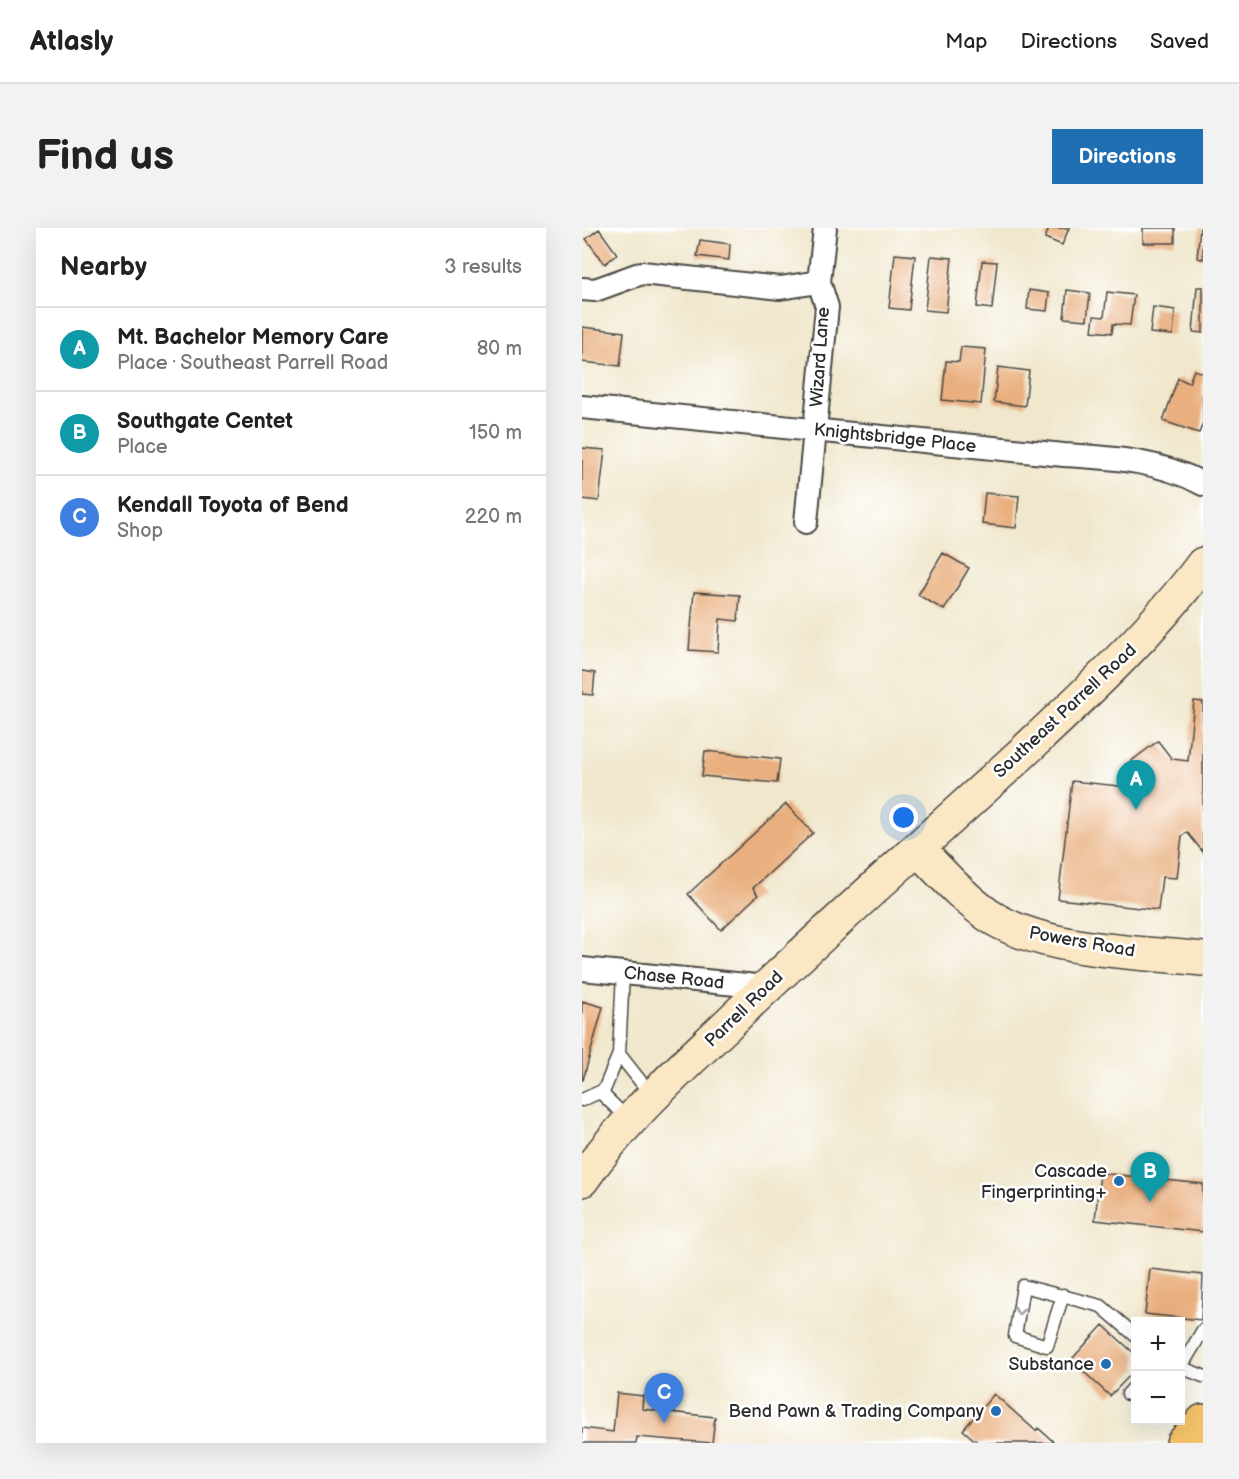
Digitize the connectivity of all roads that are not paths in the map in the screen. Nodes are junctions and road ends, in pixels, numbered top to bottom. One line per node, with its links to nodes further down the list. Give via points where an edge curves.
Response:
1 (825, 228): 2 (street, Wizard Lane)
2 (819, 282): 3 (street, via 780,288 642,273 595,290); 5 (street, Wizard Lane, via 827,307)
3 (582, 289)
4 (582, 407): 5 (street, Knightsbridge Place)
5 (815, 430): 6 (street, Knightsbridge Place, via 1134,459 1185,474); 7 (street, Wizard Lane)
6 (1203, 484)
7 (806, 522)
8 (1203, 564): 9 (street, Southeast Parrell Road, via 1115,666)
9 (918, 849): 10 (street, Powers Road, via 995,920 1033,937); 13 (street, Parrell Road)
10 (1203, 959)
11 (582, 969): 12 (street, Chase Road)
12 (623, 972): 13 (street, Chase Road); 14 (lane)
13 (767, 987): 16 (street, Parrell Road)
14 (619, 1054): 15 (lane); 16 (lane)
15 (600, 1092): 17 (lane); 18 (lane)
16 (653, 1096): 18 (street, Parrell Road)
17 (582, 1100)
18 (630, 1121): 19 (street, Parrell Road)
19 (582, 1180)
20 (1063, 1295): 20 (lane, one-way to 20, via 1023,1286 1015,1336 1047,1346); 22 (lane, via 1101,1306)
21 (1203, 1330): 23 (lane)
22 (1131, 1332)
23 (1185, 1360)
24 (1185, 1369): 25 (lane)
25 (1203, 1376)
26 (1203, 1421): 27 (main road)
27 (1183, 1443)

